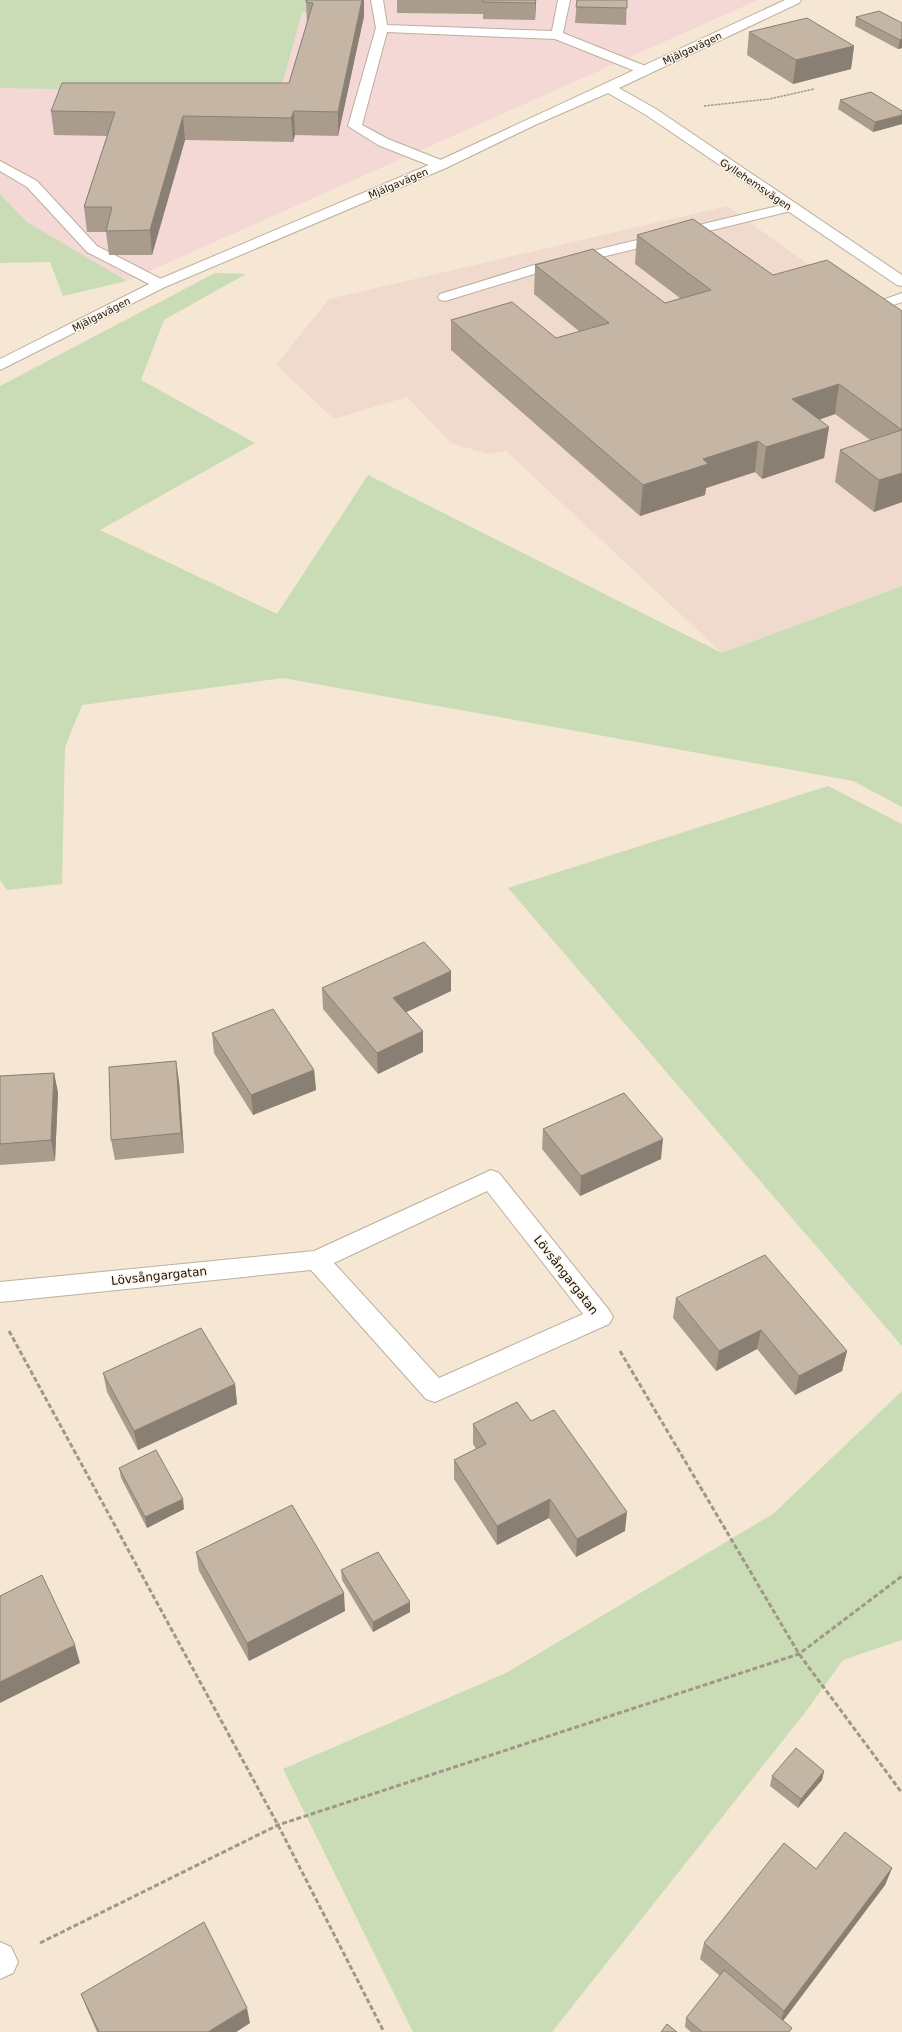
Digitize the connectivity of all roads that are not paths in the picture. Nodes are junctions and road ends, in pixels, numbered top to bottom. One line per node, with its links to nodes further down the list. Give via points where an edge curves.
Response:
1 (377, 0): 4 (street)
2 (564, 0): 5 (street)
3 (795, 0): 6 (street, Mjälgavägen)
4 (382, 28): 5 (street); 8 (street, via 355,126 383,142)
5 (556, 35): 6 (street)
6 (644, 70): 7 (street, Mjälgavägen)
7 (609, 88): 8 (street, Mjälgavägen); 10 (street, Gyllehemsvägen, via 651,112)
8 (441, 164): 12 (street, Mjälgavägen)
9 (0, 165): 12 (street, via 32,184 92,249)
10 (790, 207): 11 (street, Gyllehemsvägen); 13 (street, via 539,268)
11 (902, 282)
12 (160, 284): 16 (street, Mjälgavägen)
13 (445, 297)
14 (902, 297): 15 (street)
15 (859, 314)
16 (0, 365)
17 (317, 1260): 17 (street, Lövsångargatan, via 435,1391 600,1317 491,1179); 18 (street, Lövsångargatan)
18 (0, 1292)

